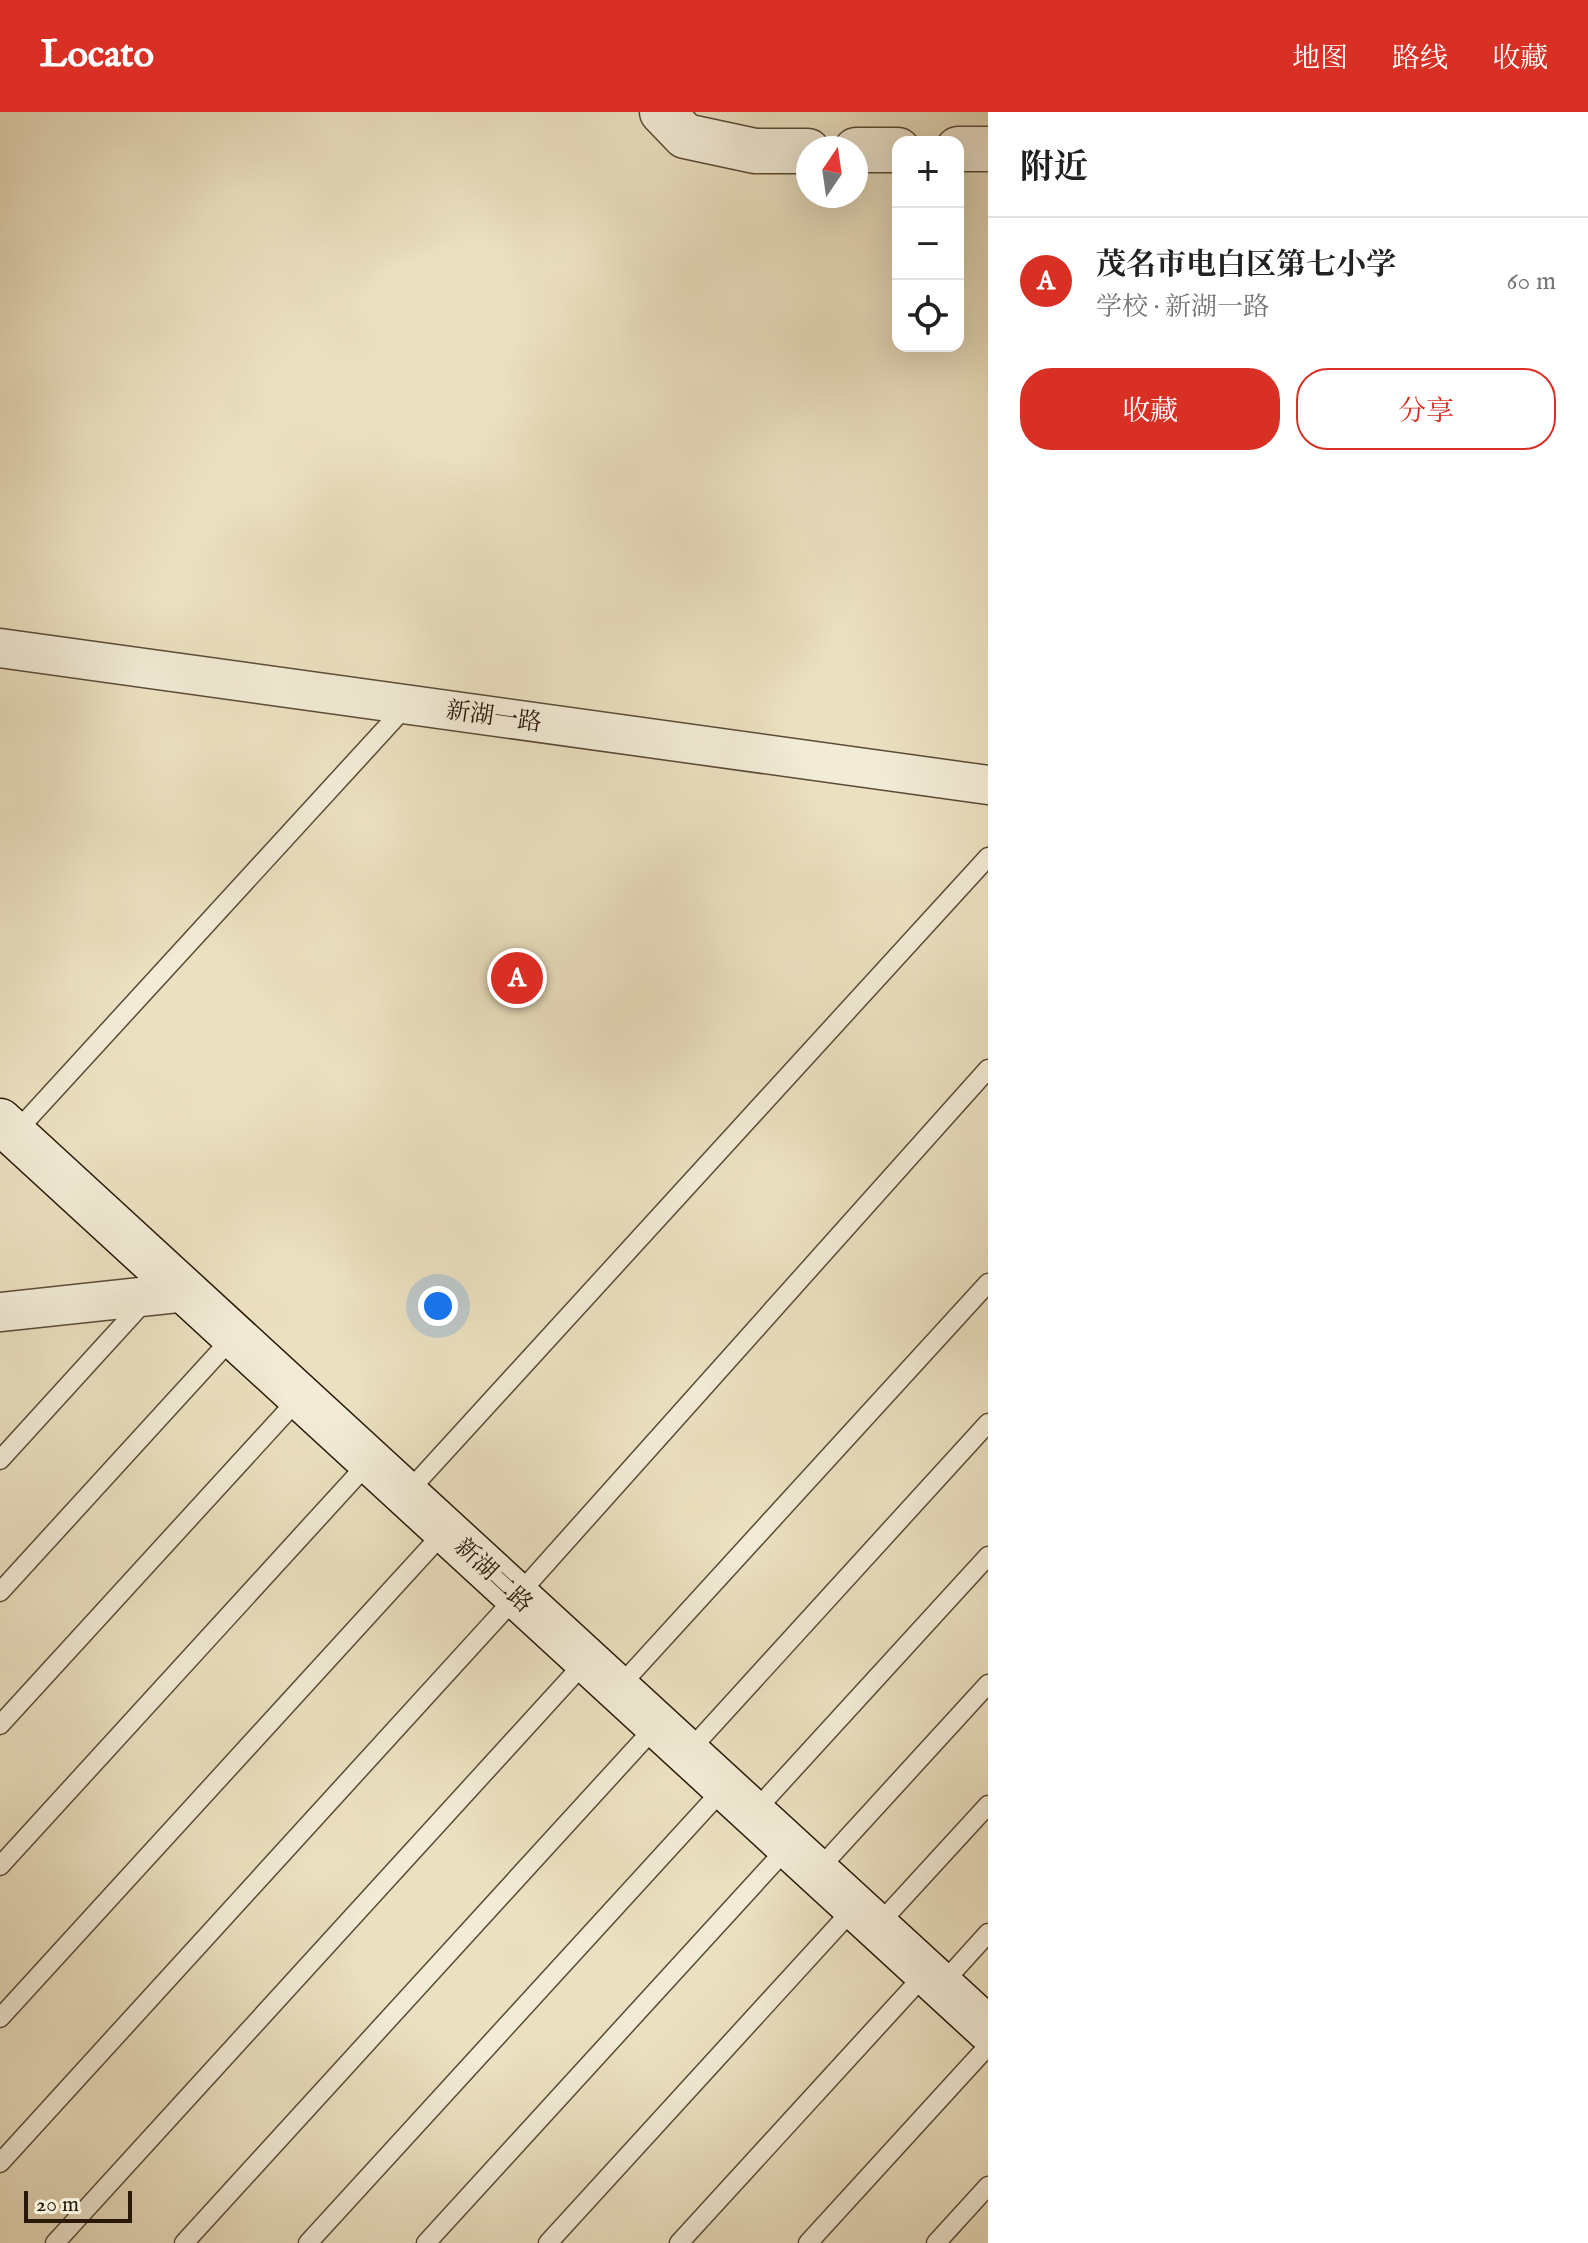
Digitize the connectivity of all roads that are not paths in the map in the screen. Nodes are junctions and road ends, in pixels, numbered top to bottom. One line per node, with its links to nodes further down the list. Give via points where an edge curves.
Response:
1 (662, 112): 6 (main road, via 685,136 755,151)
2 (964, 149): 3 (main road)
3 (988, 149)
4 (868, 150): 5 (main road)
5 (892, 150)
6 (796, 151)
7 (0, 648): 8 (street, 新湖一路)
8 (408, 704): 9 (street, 新湖一路); 12 (lane)
9 (988, 785)
10 (988, 857): 21 (lane)
11 (988, 1069): 25 (lane)
12 (7, 1128): 14 (main road, 新湖二路)
13 (988, 1283): 26 (lane)
14 (168, 1294): 15 (street); 16 (main road, 新湖二路); 19 (lane)
15 (0, 1312)
16 (234, 1336): 17 (main road, 新湖二路); 24 (lane)
17 (300, 1397): 20 (main road, 新湖二路); 28 (lane)
18 (988, 1423): 29 (lane)
19 (0, 1460)
20 (370, 1461): 21 (main road, 新湖二路); 33 (lane)
21 (406, 1494): 22 (main road, 新湖二路)
22 (446, 1530): 25 (main road, 新湖二路); 37 (lane)
23 (988, 1556): 30 (lane)
24 (0, 1592)
25 (517, 1596): 26 (main road, 新湖二路); 40 (lane)
26 (602, 1674): 29 (main road, 新湖二路); 42 (lane)
27 (988, 1684): 32 (lane)
28 (0, 1725)
29 (672, 1739): 30 (main road, 新湖二路); 43 (lane)
30 (739, 1800): 32 (main road, 新湖二路); 44 (lane)
31 (988, 1805): 34 (lane)
32 (803, 1858): 34 (main road, 新湖二路); 45 (lane)
33 (0, 1866)
34 (866, 1916): 36 (main road, 新湖二路); 46 (lane)
35 (988, 1933): 36 (lane)
36 (934, 1979): 38 (main road, 新湖二路); 47 (lane)
37 (0, 2018)
38 (988, 2029)
39 (988, 2046): 48 (lane)
40 (0, 2163)
41 (988, 2186): 49 (lane)
42 (55, 2243)
43 (184, 2243)
44 (308, 2243)
45 (426, 2243)
46 (548, 2243)
47 (679, 2243)
48 (808, 2243)
49 (936, 2243)

